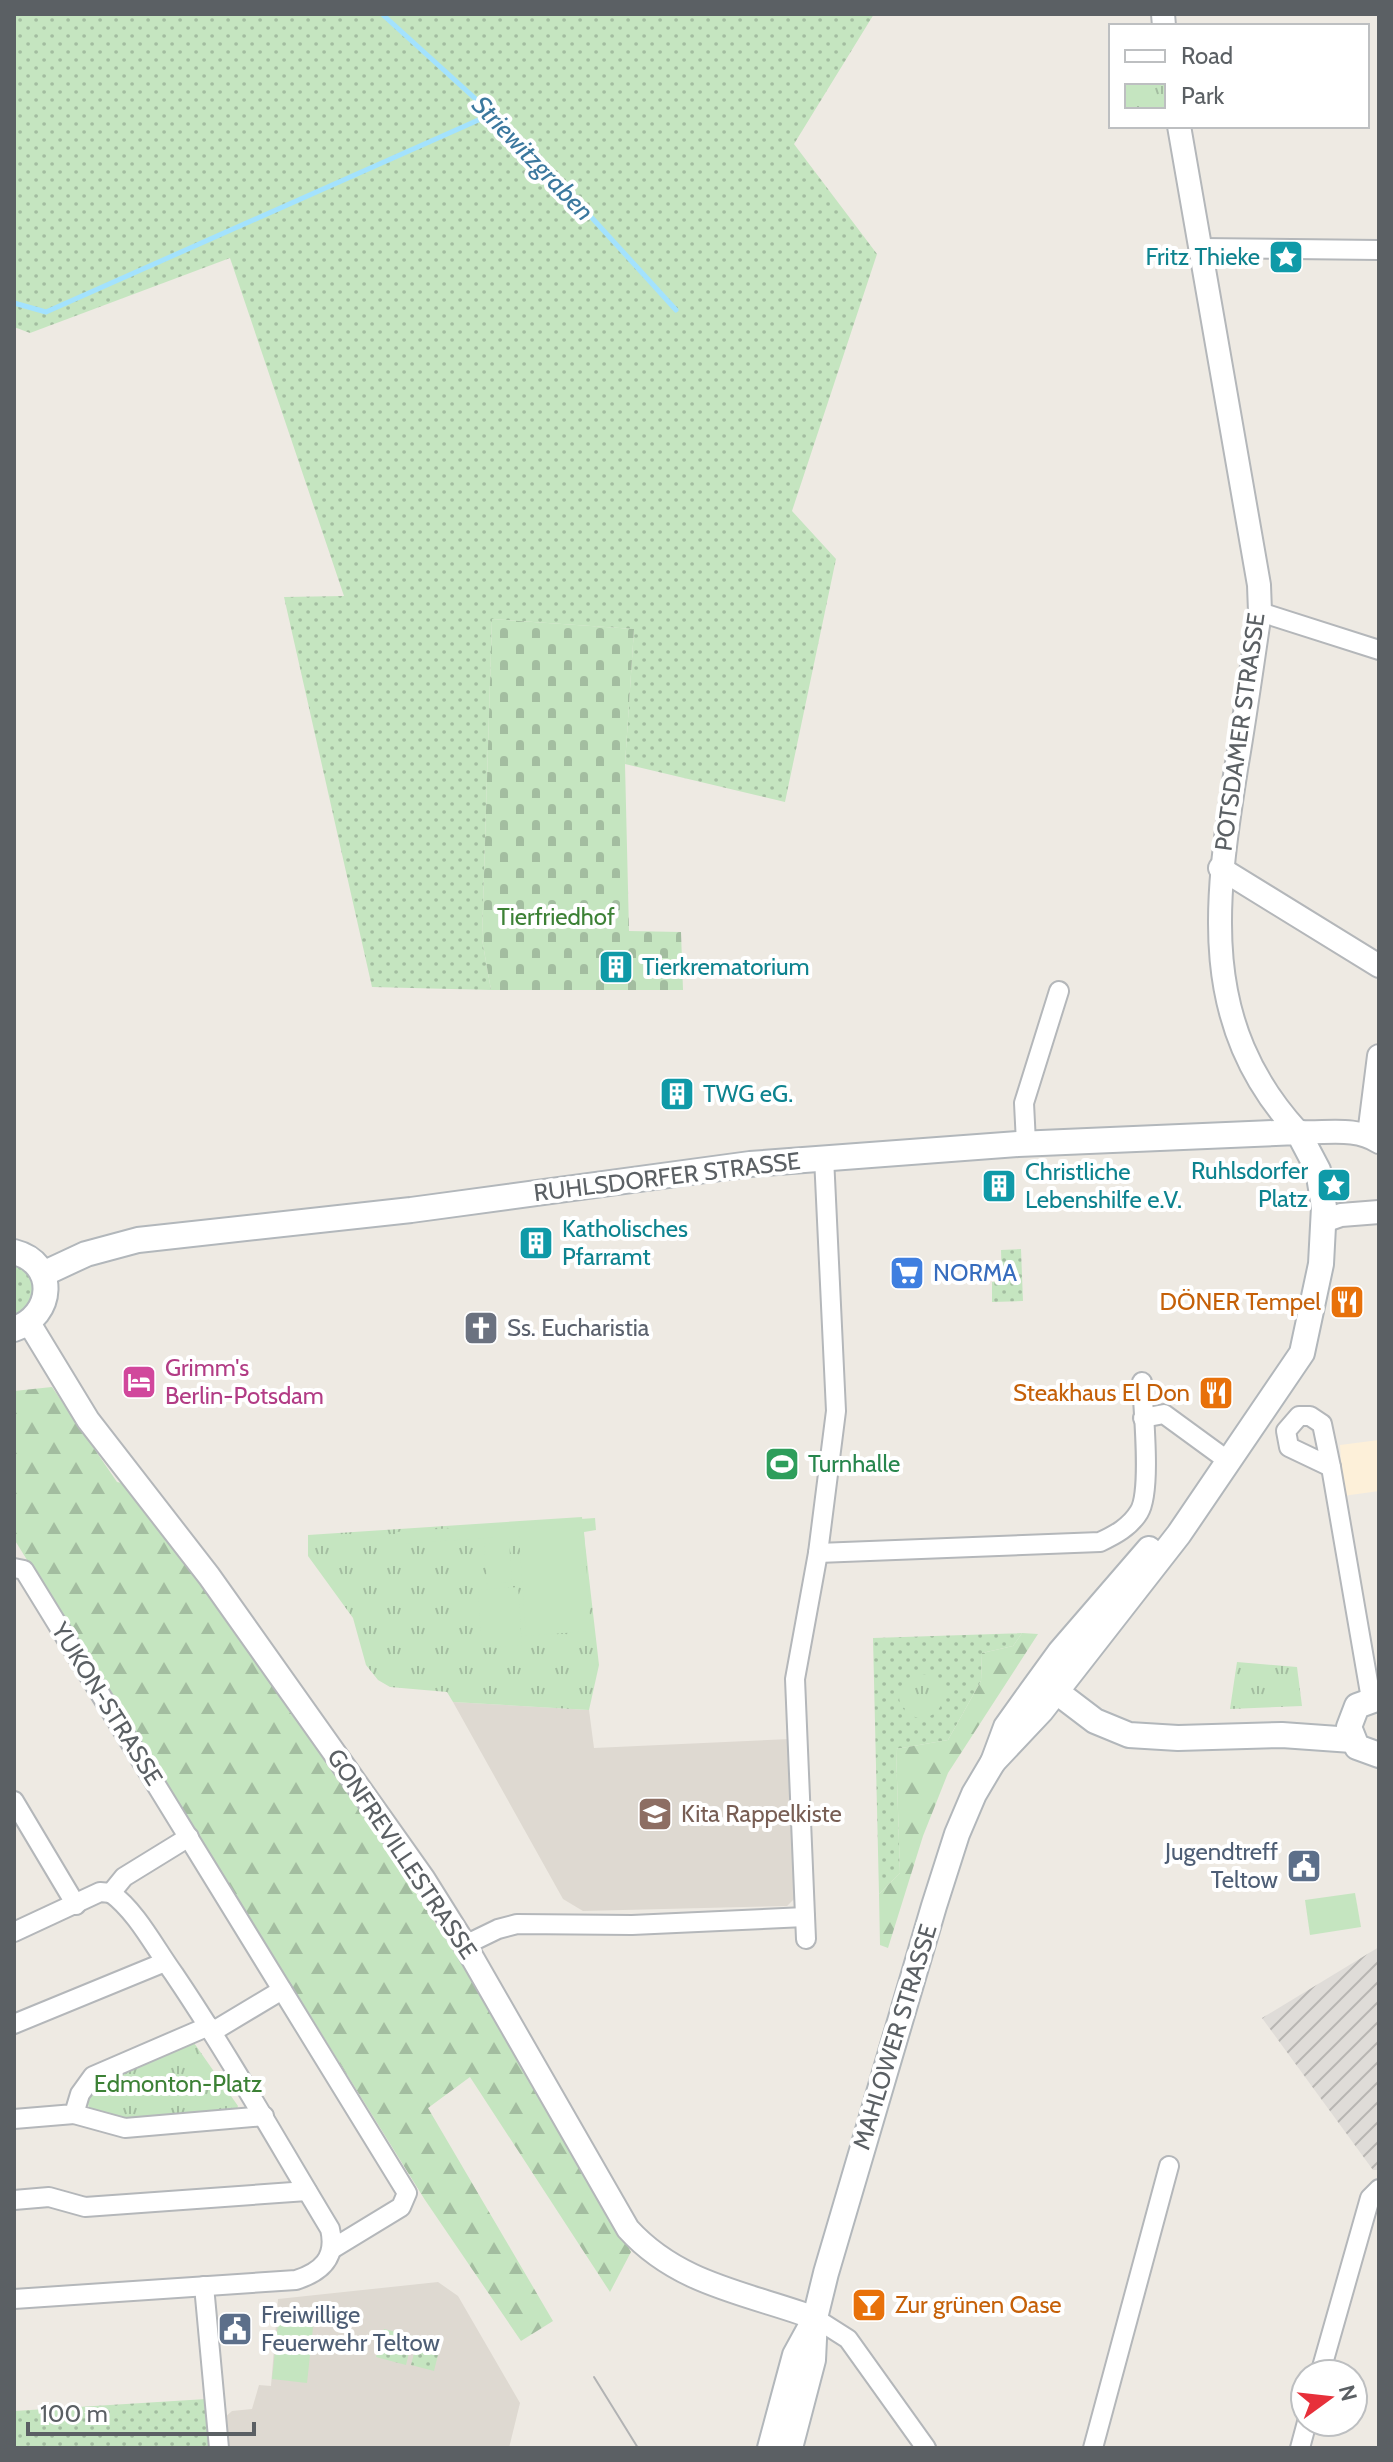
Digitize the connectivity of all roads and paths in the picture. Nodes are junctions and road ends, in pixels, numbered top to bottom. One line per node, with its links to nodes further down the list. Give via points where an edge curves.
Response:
1 (1179, 128): 2 (street, POTSDAMER STRASSE)
2 (1200, 248): 3 (street); 4 (street, POTSDAMER STRASSE, via 1255,555)
3 (1379, 250)
4 (1260, 612): 5 (street); 6 (street, POTSDAMER STRASSE)
5 (1379, 650)
6 (1220, 868): 7 (street); 10 (street, POTSDAMER STRASSE, via 1217,926 1235,1023 1271,1102)
7 (1379, 966)
8 (1059, 991): 12 (street, via 1024,1103)
9 (1379, 1056): 11 (street)
10 (1298, 1132): 11 (street); 12 (main road, RUHLSDORFER STRASSE); 15 (main road, MAHLOWER STRASSE, via 1318,1170)
11 (1374, 1138)
12 (1026, 1143): 13 (main road, RUHLSDORFER STRASSE)
13 (824, 1157): 17 (main road, RUHLSDORFER STRASSE, via 138,1240 86,1254); 23 (street, via 836,1411)
14 (1379, 1212): 15 (street)
15 (1324, 1221): 21 (main road, MAHLOWER STRASSE, via 1319,1278 1302,1353)
16 (14, 1252): 17 (main road, via 33,1260)
17 (43, 1274): 18 (main road, via 44,1306)
18 (22, 1326): 36 (street, GONFREVILLESTRASSE, via 209,1576)
19 (1142, 1382): 20 (street)
20 (1143, 1418): 21 (street, via 1164,1414); 23 (street, via 1146,1468 1141,1510 1121,1532 1100,1542)
21 (1227, 1460): 25 (main road, MAHLOWER STRASSE, via 1179,1534)
22 (1331, 1467): 26 (street)
23 (818, 1553): 33 (street, via 795,1679)
24 (19, 1569): 30 (street, YUKON-STRASSE)
25 (1048, 1685): 27 (main road, via 1095,1721 1129,1735 1178,1738); 51 (main road, MAHLOWER STRASSE, via 993,1762 957,1834)
26 (1375, 1699): 27 (main road, via 1357,1706)
27 (1351, 1730): 28 (main road)
28 (1377, 1760)
29 (14, 1801): 32 (street)
30 (189, 1837): 31 (street, via 124,1877); 38 (street, YUKON-STRASSE)
31 (111, 1893): 32 (street, via 100,1892); 37 (street)
32 (76, 1905): 34 (street)
33 (805, 1917): 35 (street); 36 (street, via 608,1926 517,1924)
34 (14, 1932)
35 (806, 1939)
36 (465, 1945): 51 (street, GONFREVILLESTRASSE, via 617,2215 641,2243 686,2275)
37 (165, 1962): 39 (street); 40 (street)
38 (282, 1990): 40 (street); 48 (street, YUKON-STRASSE, via 407,2193 401,2207)
39 (14, 2024)
40 (210, 2029): 41 (street, via 93,2076); 42 (street)
41 (74, 2114): 42 (street, via 125,2128); 43 (street)
42 (264, 2116): 46 (street)
43 (14, 2119)
44 (1169, 2166): 57 (street)
45 (1379, 2189): 52 (street, via 1366,2212)
46 (307, 2191): 47 (street, via 85,2207 49,2197); 48 (street, via 330,2229)
47 (14, 2200)
48 (332, 2249): 49 (street, via 318,2271 296,2280)
49 (204, 2286): 50 (street); 53 (street)
50 (14, 2299)
51 (815, 2318): 54 (main road, MAHLOWER STRASSE, via 795,2355); 55 (main road, MAHLOWER STRASSE, via 813,2360); 56 (street, via 848,2339)
52 (1325, 2358)
53 (219, 2448)
54 (770, 2448)
55 (790, 2448)
56 (926, 2448)
57 (1093, 2448)

